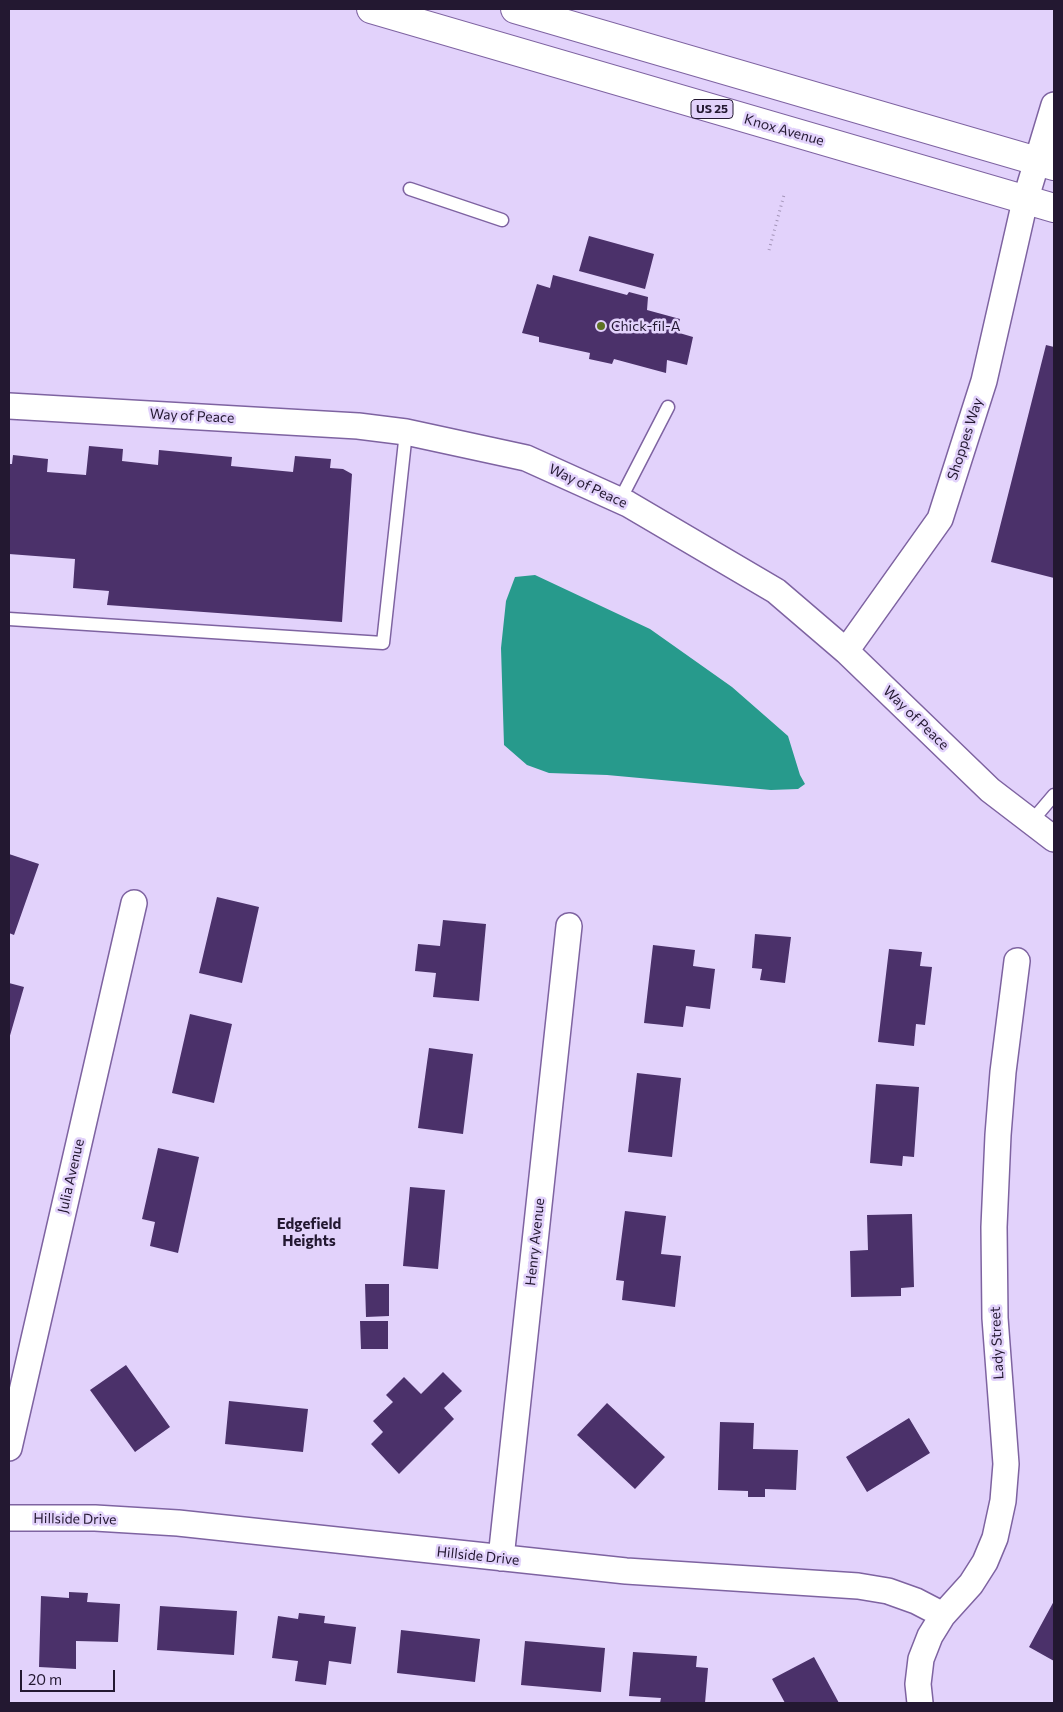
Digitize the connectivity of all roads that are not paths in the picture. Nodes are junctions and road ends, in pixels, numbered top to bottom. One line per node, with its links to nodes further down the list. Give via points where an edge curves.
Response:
1 (371, 9): 6 (main road, Knox Avenue / US 25)
2 (515, 9): 4 (main road)
3 (1054, 105): 4 (street, Shoppes Way)
4 (1045, 164): 6 (street, Shoppes Way)
5 (410, 189): 8 (lane)
6 (1025, 201): 7 (main road, Knox Avenue / US 25); 14 (street, Shoppes Way, via 984,380 940,519)
7 (1054, 208)
8 (502, 220)
9 (9, 406): 11 (street, Way of Peace, via 349,425)
10 (668, 407): 12 (lane)
11 (406, 432): 12 (street, Way of Peace, via 526,458); 13 (lane, via 382,643)
12 (620, 500): 14 (street, Way of Peace, via 776,592)
13 (9, 619)
14 (846, 651): 16 (street, Way of Peace, via 990,790)
15 (1054, 795): 16 (lane)
16 (1031, 822): 17 (street, Way of Peace)
17 (1054, 839)
18 (134, 904): 21 (street, Julia Avenue)
19 (569, 926): 23 (street, Henry Avenue)
20 (1017, 961): 24 (street, Lady Street, via 1003,1072 994,1226 995,1318 1006,1464 1003,1501 995,1538 985,1562 971,1584)
21 (9, 1448)
22 (9, 1518): 23 (street, Hillside Drive, via 95,1518 178,1523)
23 (501, 1558): 24 (street, Hillside Drive, via 626,1571 858,1586 895,1593)
24 (943, 1615): 25 (street, Lady Street, via 921,1660)
25 (920, 1703)

